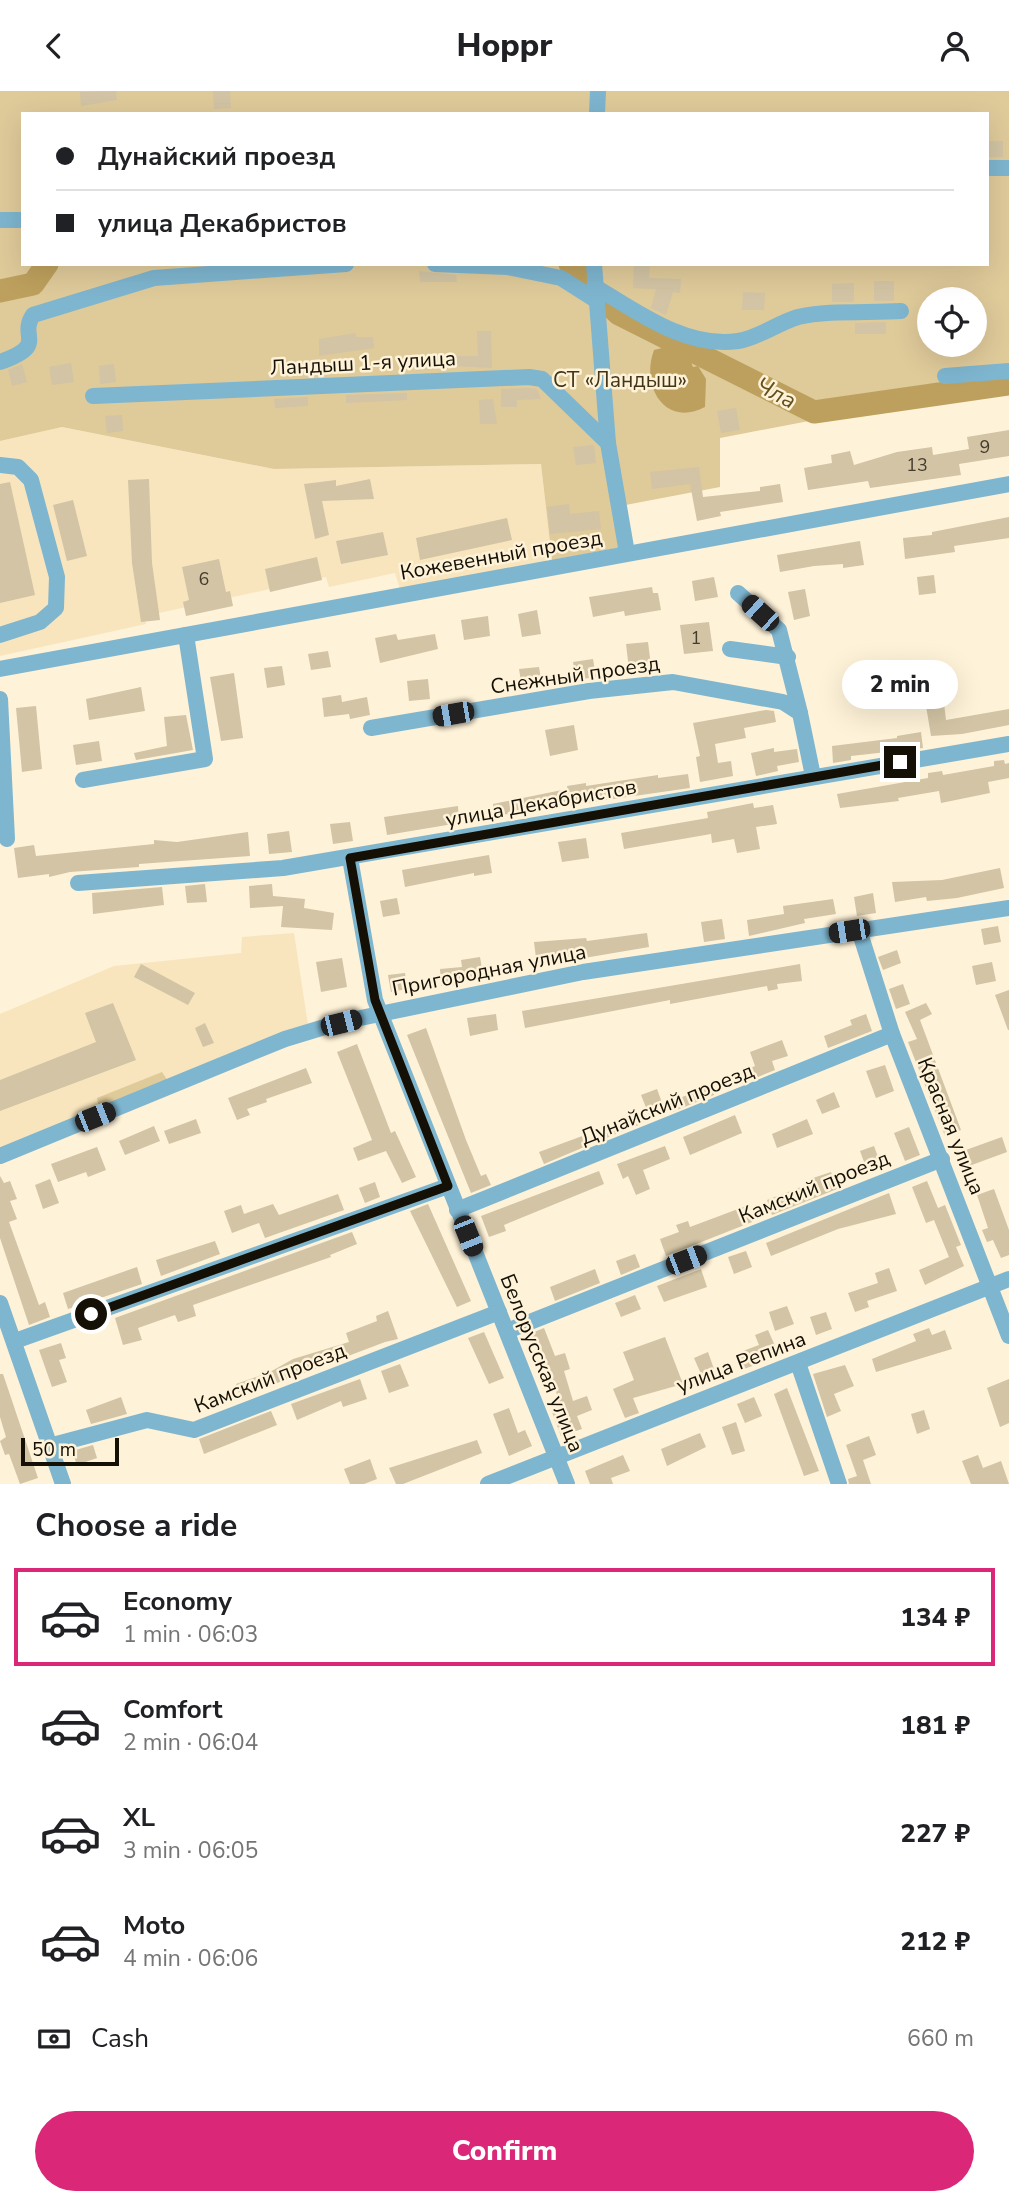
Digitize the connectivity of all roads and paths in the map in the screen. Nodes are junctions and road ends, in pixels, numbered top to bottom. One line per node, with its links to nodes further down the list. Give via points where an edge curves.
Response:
1 (598, 91): 2 (street)
2 (597, 112)
3 (1009, 167): 4 (street)
4 (989, 168)
5 (0, 220): 6 (street)
6 (21, 220)
7 (319, 266): 12 (street, via 154,278 33,315 30,342 23,352)
8 (483, 266): 10 (street, via 561,278)
9 (594, 266): 10 (street)
10 (594, 293): 11 (street, via 676,332 708,340 739,341 800,317); 16 (street)
11 (901, 311)
12 (0, 362)
13 (1009, 371): 14 (street)
14 (944, 376)
15 (93, 396): 16 (street, Ландыш 1-я улица, via 529,377 542,379)
16 (608, 443): 19 (street)
17 (0, 465): 21 (street, via 18,467 31,480 57,577 56,608 40,622)
18 (1009, 484): 19 (street, Кожевенный проезд)
19 (627, 553): 22 (street, Кожевенный проезд)
20 (737, 593): 24 (street, via 779,630)
21 (0, 635)
22 (186, 635): 25 (street, Кожевенный проезд); 31 (street, via 205,759)
23 (730, 649): 24 (street)
24 (788, 657): 27 (street)
25 (0, 669)
26 (0, 698): 32 (street)
27 (800, 713): 28 (street, Снежный проезд, via 783,702 673,682 589,691); 30 (street)
28 (371, 728)
29 (1009, 744): 30 (street, улица Декабристов)
30 (813, 776): 33 (street, улица Декабристов)
31 (83, 780)
32 (7, 839)
33 (350, 858): 34 (street, улица Декабристов, via 284,869); 37 (street, Белорусская улица)
34 (78, 883)
35 (1009, 908): 36 (street, Пригородная улица)
36 (859, 930): 37 (street, Пригородная улица, via 583,972); 38 (street, Красная улица)
37 (381, 1013): 39 (street, Пригородная улица, via 285,1039); 41 (street, Белорусская улица)
38 (892, 1034): 40 (street, Красная улица); 42 (street, Дунайский проезд)
39 (0, 1156)
40 (942, 1159): 44 (street, Красная улица); 47 (street, Камский проезд)
41 (448, 1186): 42 (street, Белорусская улица); 49 (street)
42 (457, 1210): 46 (street, Белорусская улица)
43 (1009, 1279): 44 (street, улица Репина)
44 (989, 1286): 48 (street, Красная улица); 50 (street, улица Репина)
45 (0, 1303): 49 (street)
46 (499, 1312): 47 (street, Белорусская улица); 51 (street, Камский проезд, via 194,1430 147,1420)
47 (507, 1331): 52 (street, Белорусская улица)
48 (1009, 1336)
49 (15, 1341): 51 (street)
50 (798, 1363): 52 (street, улица Репина); 56 (street)
51 (49, 1446): 53 (street)
52 (557, 1457): 54 (street, улица Репина); 55 (street, Белорусская улица)
53 (57, 1482)
54 (488, 1484)
55 (568, 1484)
56 (839, 1484)

